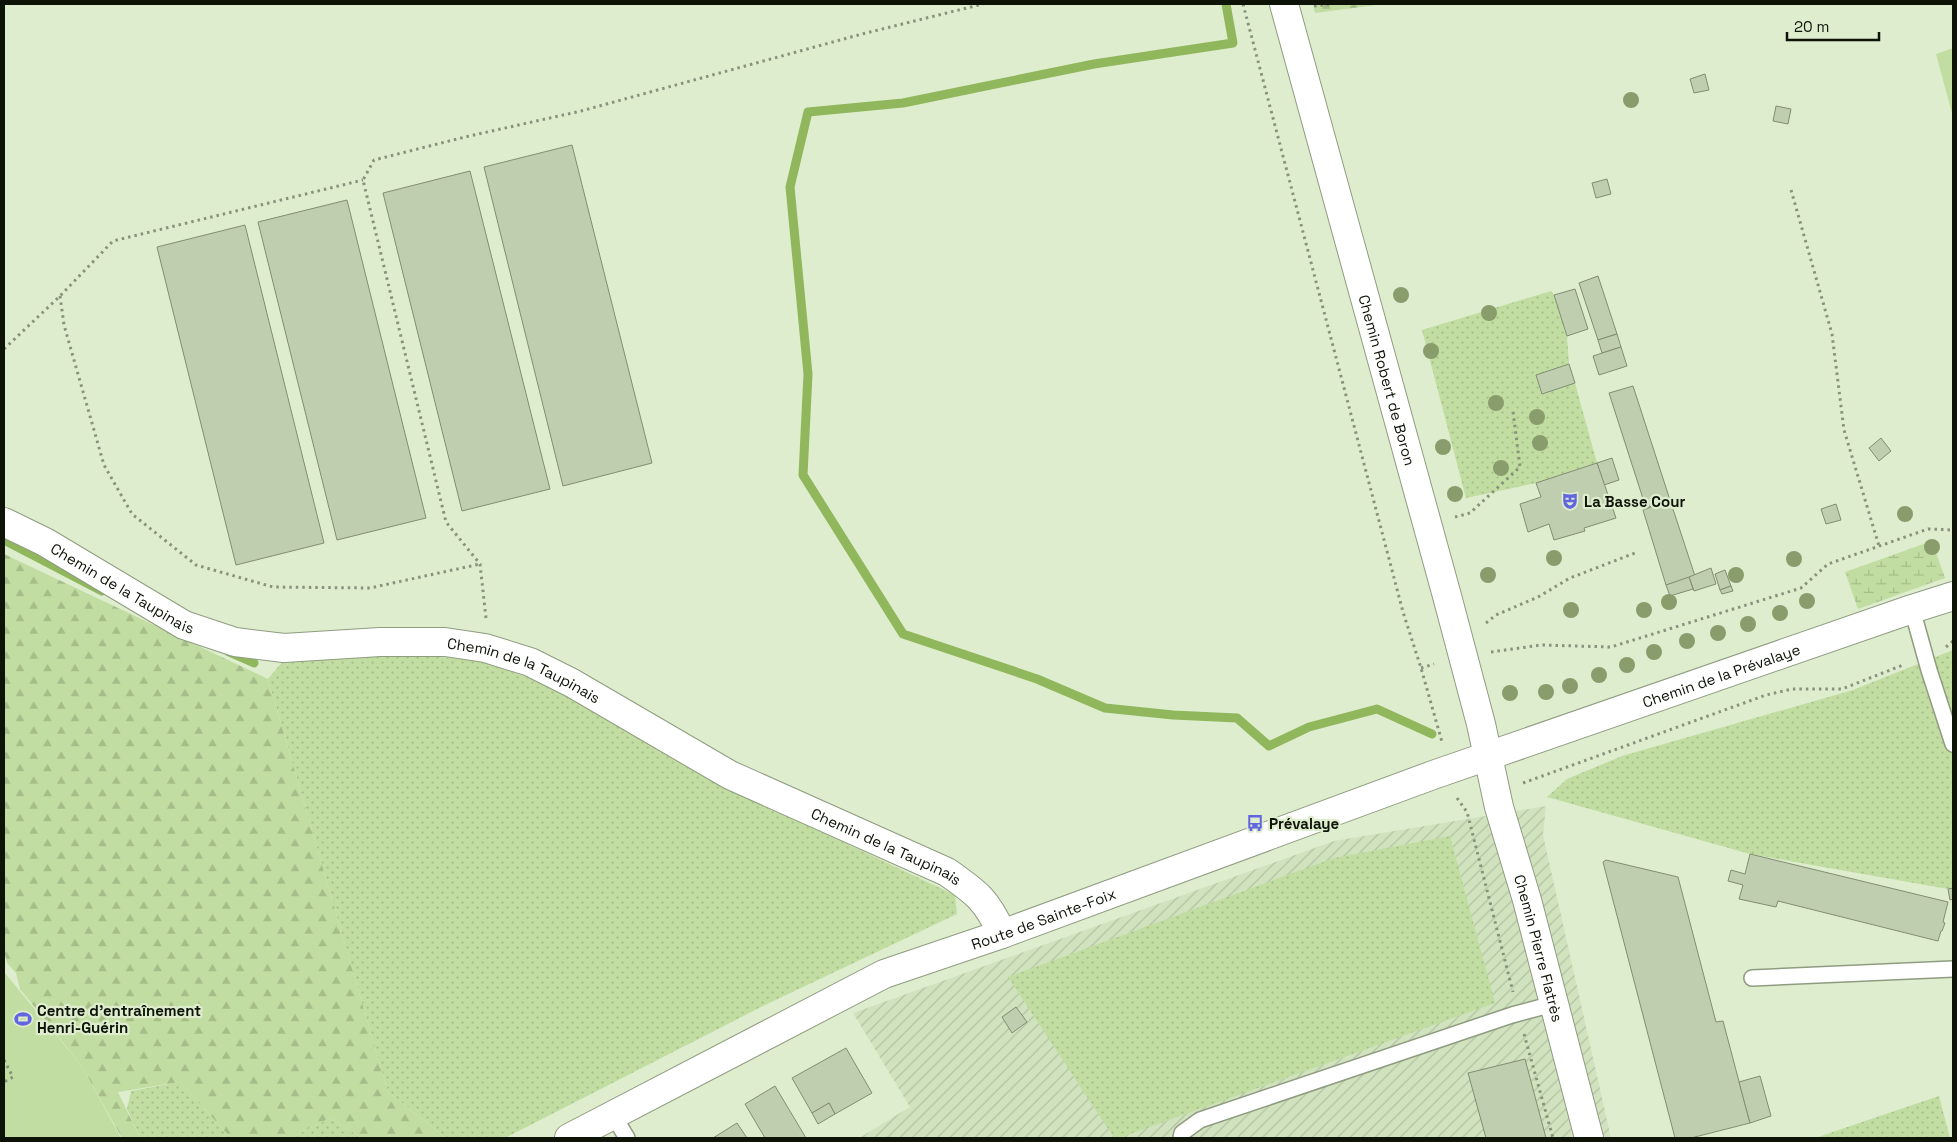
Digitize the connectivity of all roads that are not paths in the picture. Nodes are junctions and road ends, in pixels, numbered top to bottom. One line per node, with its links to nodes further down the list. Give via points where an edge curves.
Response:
1 (1284, 4): 6 (street, Chemin Robert de Boron)
2 (4, 522): 7 (street, Chemin de la Taupinais, via 45,542 184,625 235,642 284,648 445,642 485,648 530,662 730,775 947,872 974,891 991,910)
3 (1953, 596): 4 (street, Chemin de la Prévalaye)
4 (1912, 609): 5 (lane); 6 (street, Chemin de la Prévalaye)
5 (1953, 744)
6 (1488, 756): 7 (street, Route de Sainte-Foix); 10 (street, Chemin Pierre Flatrès)
7 (1002, 934): 11 (street, Route de Sainte-Foix, via 884,974)
8 (1953, 969): 9 (lane)
9 (1752, 978)
10 (1554, 1004): 14 (lane, via 1518,1013 1200,1120 1182,1133); 15 (street, Chemin Pierre Flatrès)
11 (613, 1115): 12 (street, Route de Sainte-Foix); 13 (lane)
12 (569, 1138)
13 (627, 1138)
14 (1181, 1138)
15 (1588, 1138)

